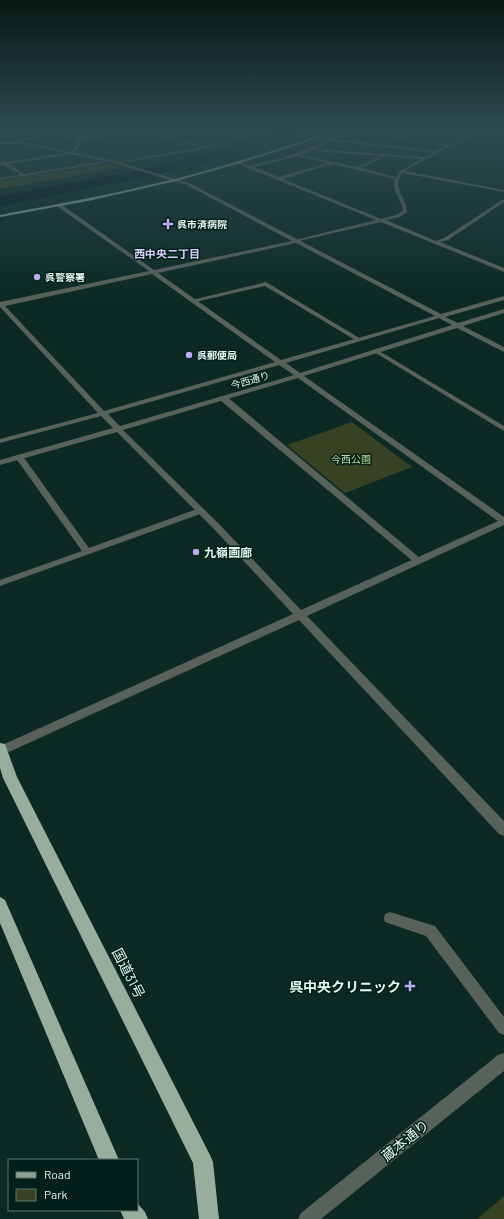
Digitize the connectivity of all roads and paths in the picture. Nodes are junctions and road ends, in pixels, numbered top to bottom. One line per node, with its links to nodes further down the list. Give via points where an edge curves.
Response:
1 (154, 185): 8 (main road)
2 (190, 185): 11 (street)
3 (294, 185): 10 (street)
4 (396, 185): 10 (street, via 395,189 405,212)
5 (471, 185): 6 (street)
6 (504, 191)
7 (504, 200): 12 (street, via 446,239)
8 (60, 206): 9 (main road); 14 (street)
9 (0, 216)
10 (380, 221): 11 (street); 12 (street)
11 (297, 241): 14 (street); 19 (street)
12 (436, 242): 13 (street)
13 (504, 270)
14 (155, 272): 16 (street); 17 (street)
15 (504, 298): 19 (street, 今西通り)
16 (195, 300): 21 (street, via 266,284); 24 (street)
17 (0, 305): 27 (street)
18 (504, 311): 20 (street, 今西通り)
19 (439, 317): 20 (street); 21 (street, 今西通り)
20 (456, 326): 22 (street); 23 (street, 今西通り)
21 (360, 340): 24 (street, 今西通り)
22 (504, 350)
23 (376, 351): 25 (street, 今西通り); 29 (street)
24 (281, 363): 25 (street); 27 (street, 今西通り)
25 (299, 375): 26 (street, 今西通り); 34 (street)
26 (223, 398): 28 (street, 今西通り); 36 (street)
27 (104, 413): 28 (street); 30 (street, 今西通り)
28 (119, 428): 31 (street, 今西通り); 33 (street)
29 (504, 429)
30 (0, 441)
31 (19, 457): 32 (street, 今西通り); 35 (lane)
32 (0, 463)
33 (200, 511): 35 (lane); 38 (street)
34 (504, 522): 36 (street)
35 (87, 552): 37 (lane)
36 (418, 561): 38 (street)
37 (0, 583)
38 (300, 615): 39 (street); 40 (street)
39 (0, 750): 48 (highway, 国道31号, via 10,778 203,1162)
40 (504, 830)
41 (0, 905): 45 (highway)
42 (390, 918): 43 (lane, via 430,931)
43 (504, 1028)
44 (504, 1061): 49 (street, 蔵本通り)
45 (109, 1159)
46 (130, 1211): 47 (highway)
47 (138, 1219)
48 (209, 1219)
49 (307, 1219)

